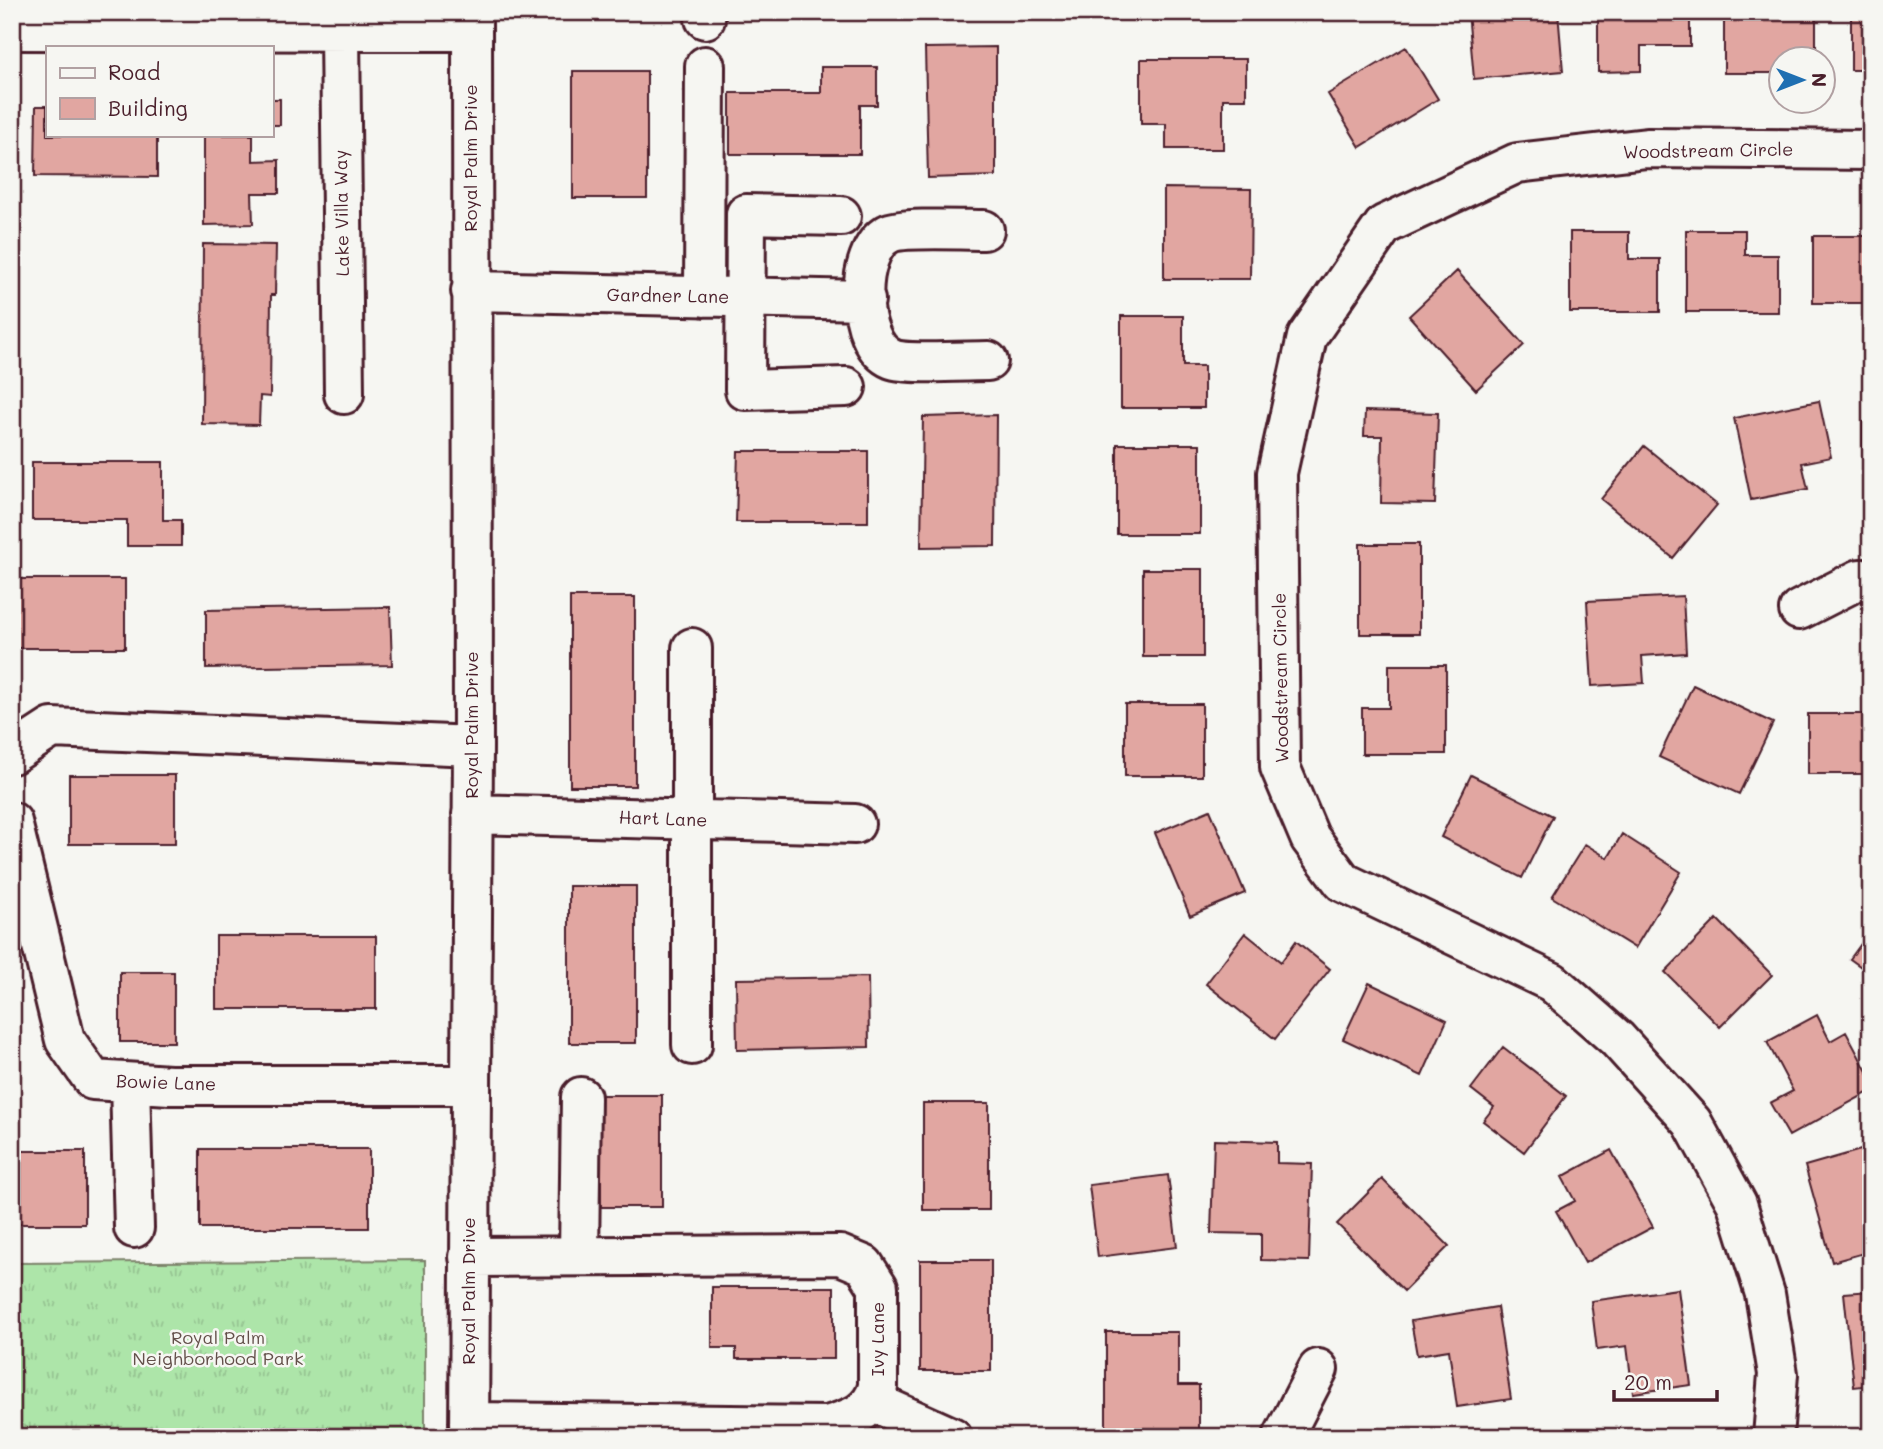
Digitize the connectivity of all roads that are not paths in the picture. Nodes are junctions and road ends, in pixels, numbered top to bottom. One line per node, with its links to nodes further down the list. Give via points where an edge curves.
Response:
1 (275, 21): 3 (street); 4 (street)
2 (472, 22): 4 (street); 9 (street, Royal Palm Drive)
3 (12, 30)
4 (340, 32): 15 (street, Lake Villa Way)
5 (705, 66): 10 (street)
6 (1871, 150): 37 (street, Woodstream Circle, via 1647,148 1517,163 1384,225 1307,337 1278,473 1280,767 1310,838 1343,882 1552,982 1617,1039 1692,1122 1737,1204 1765,1294 1778,1374)
7 (841, 216): 11 (street, via 746,214)
8 (984, 230): 12 (street, via 890,233 875,244 866,267)
9 (471, 291): 10 (street, Gardner Lane); 19 (street, Royal Palm Drive)
10 (704, 297): 11 (street, Gardner Lane)
11 (744, 298): 12 (street, Gardner Lane); 14 (street, via 745,390)
12 (865, 300): 13 (street, via 869,337 894,360)
13 (988, 361)
14 (846, 387)
15 (344, 394)
16 (1871, 579): 17 (street, via 1860,579)
17 (1799, 610)
18 (692, 648): 22 (street)
19 (473, 746): 20 (street, via 52,728); 21 (street, Royal Palm Drive)
20 (12, 754)
21 (472, 814): 22 (street, Hart Lane); 27 (street, Royal Palm Drive)
22 (692, 820): 24 (street, Hart Lane); 25 (street)
23 (12, 822): 26 (street, Bowie Lane, via 65,1040 93,1080)
24 (855, 824)
25 (692, 1045)
26 (130, 1083): 27 (street, Bowie Lane); 29 (street)
27 (470, 1085): 31 (street, Royal Palm Drive)
28 (581, 1097): 30 (street)
29 (134, 1228)
30 (579, 1256): 31 (street, Ivy Lane); 33 (street, Ivy Lane, via 841,1255 864,1265 878,1287)
31 (468, 1257): 34 (street, Royal Palm Drive)
32 (1318, 1369): 36 (street)
33 (874, 1402): 34 (street, Ivy Lane, via 854,1419 827,1426); 35 (street)
34 (469, 1430)
35 (952, 1437)
36 (1283, 1437)
37 (1773, 1437)

